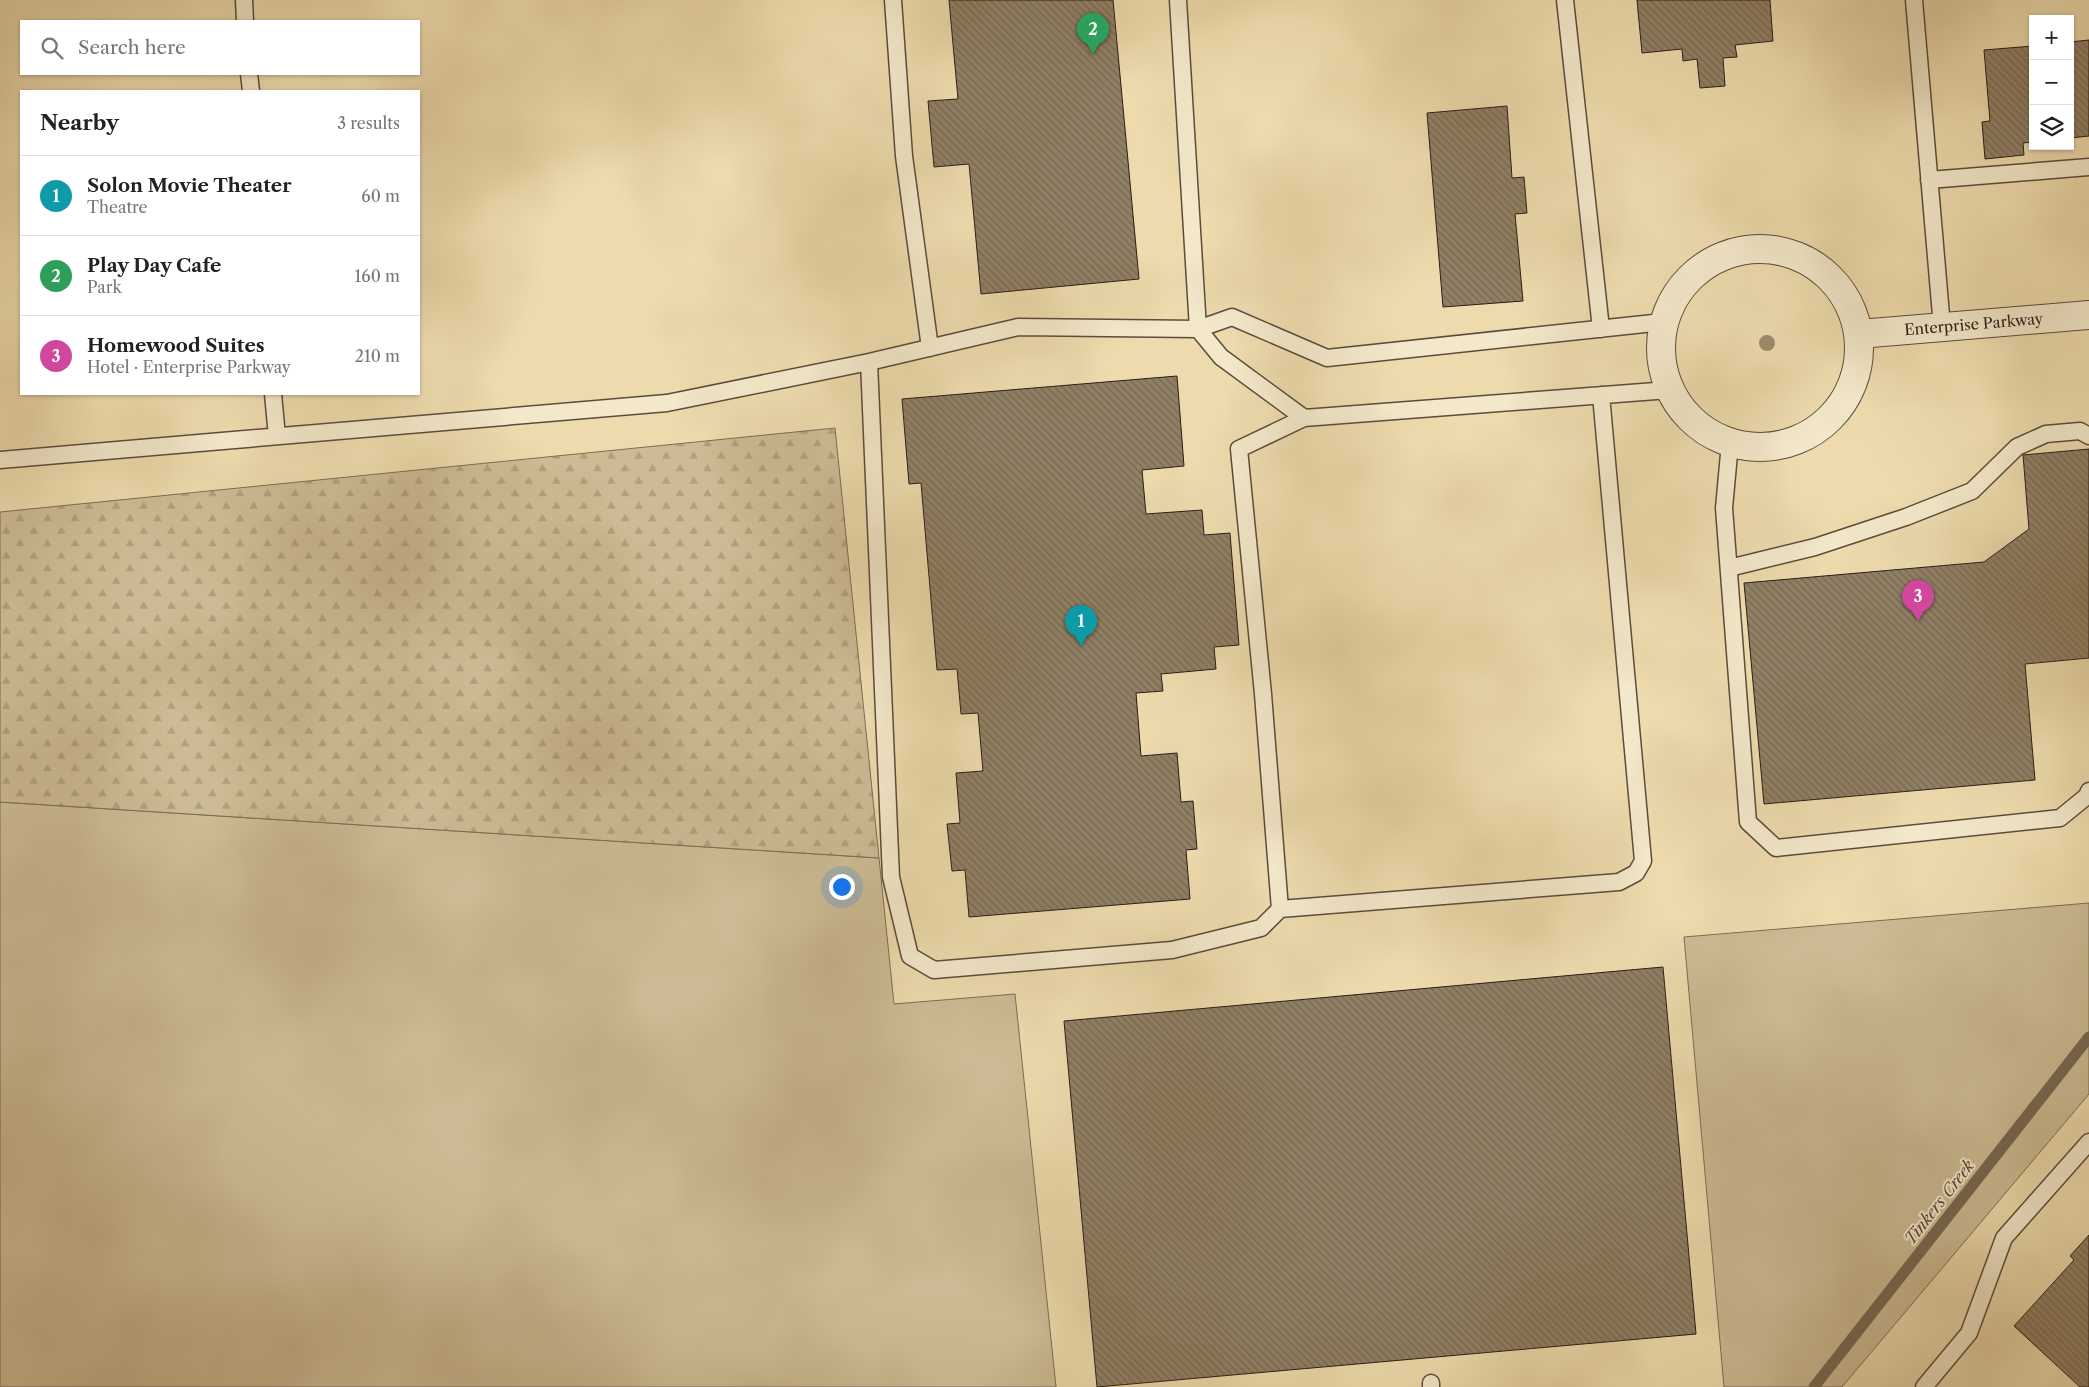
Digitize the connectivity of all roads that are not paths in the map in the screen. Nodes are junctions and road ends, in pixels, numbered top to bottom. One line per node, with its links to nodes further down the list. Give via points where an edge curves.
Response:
1 (244, 0): 6 (lane)
2 (893, 0): 17 (lane, via 904,156)
3 (1178, 0): 14 (lane)
4 (1565, 0): 15 (lane)
5 (1914, 0): 10 (lane)
6 (245, 20)
7 (249, 75): 8 (lane)
8 (251, 90)
9 (2089, 167): 10 (lane)
10 (1929, 180): 13 (lane)
11 (2089, 315): 13 (street, Enterprise Parkway)
12 (1663, 322): 15 (lane); 16 (street, via 1678,291 1701,266 1732,252 1766,248 1799,256 1828,274 1849,302); 19 (street, via 1660,356)
13 (1942, 327): 16 (street, Enterprise Parkway)
14 (1198, 329): 15 (lane, via 1232,317 1327,358); 17 (lane, via 1018,327); 22 (lane, via 1221,356)
15 (1601, 329)
16 (1859, 334): 25 (street, via 1859,366 1848,396 1829,421 1803,439 1772,448 1740,447)
17 (930, 348): 18 (lane)
18 (869, 362): 23 (lane, via 667,403); 29 (lane, via 892,877 910,956 934,970 1172,950 1261,928)
19 (1669, 390): 21 (lane); 25 (street, via 1686,416 1711,436)
20 (274, 395): 23 (lane)
21 (1601, 395): 22 (lane); 29 (lane, via 1643,861 1636,873 1619,882)
22 (1304, 418): 29 (lane, via 1239,449)
23 (277, 436): 26 (lane)
24 (2089, 436): 27 (lane, via 2080,431 2046,434 2017,447 1972,491 1814,547)
25 (1730, 443): 27 (lane, via 1724,508)
26 (0, 460)
27 (1729, 568): 28 (lane, via 1748,822 1776,848 2060,818)
28 (2089, 791)
29 (1280, 909)
30 (2089, 1142): 31 (lane, via 2004,1238 1969,1333)
31 (1924, 1387)

